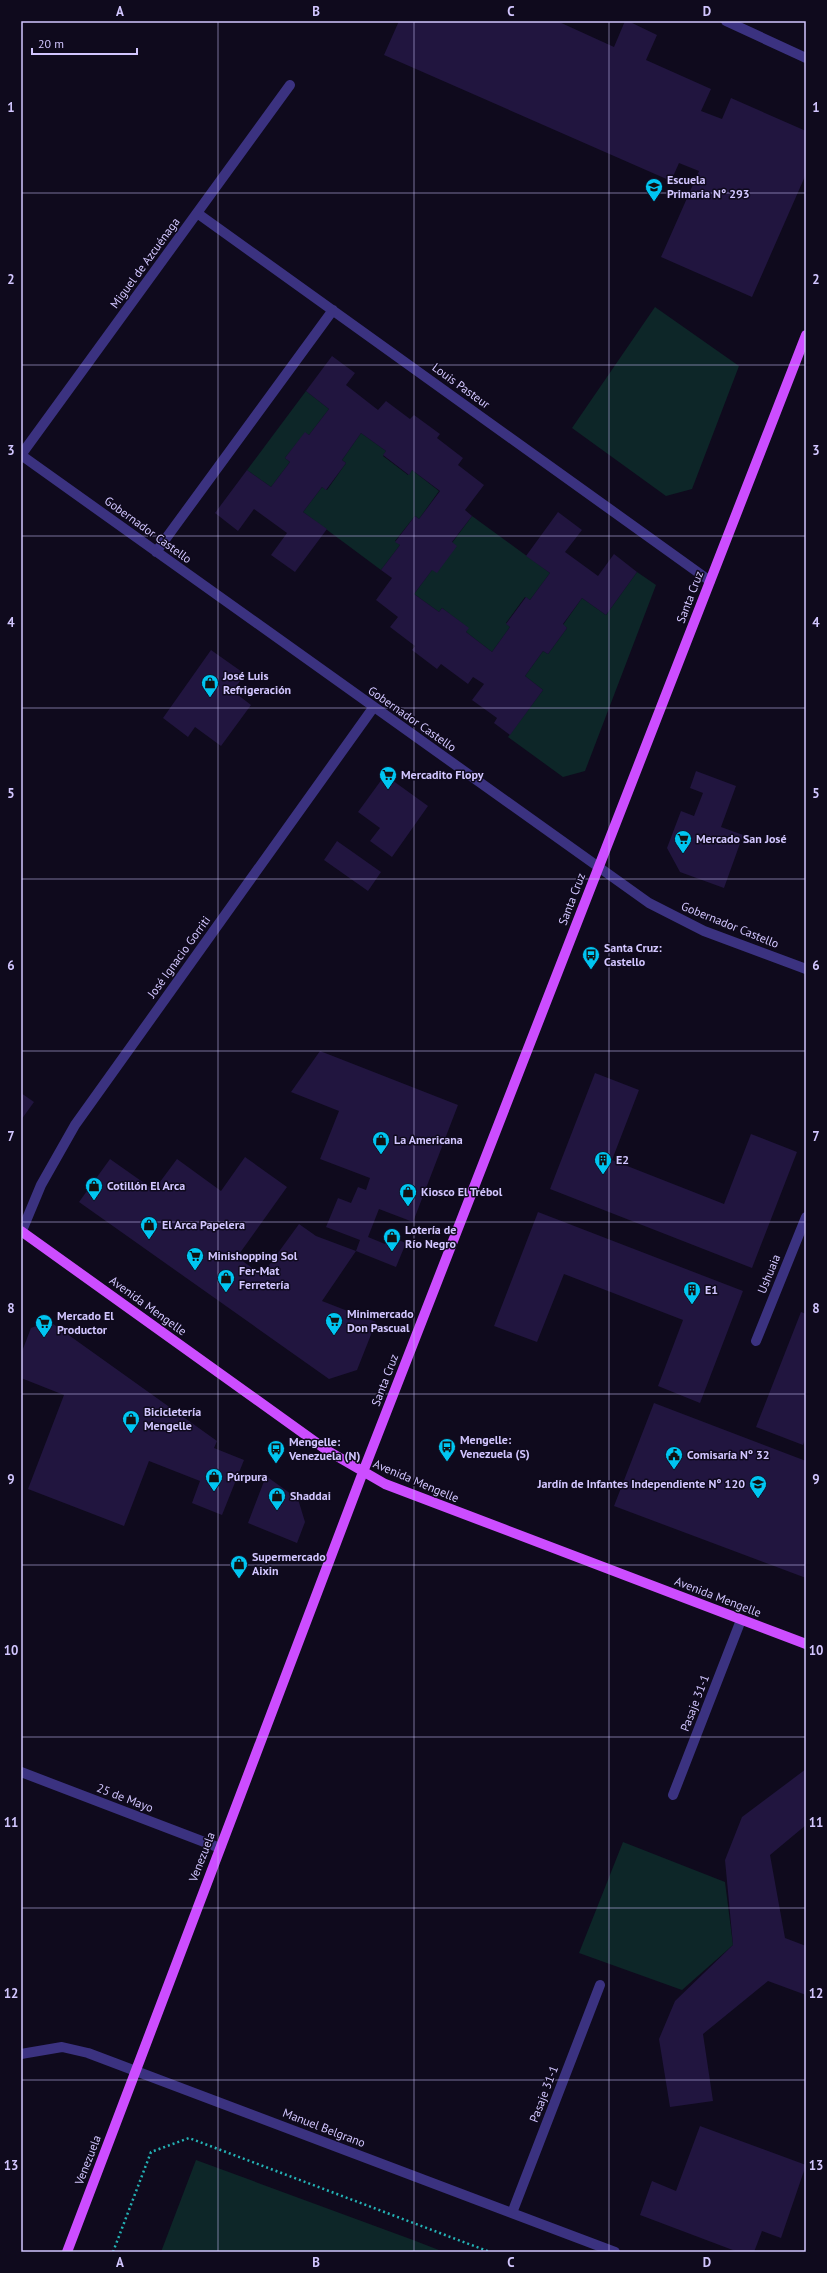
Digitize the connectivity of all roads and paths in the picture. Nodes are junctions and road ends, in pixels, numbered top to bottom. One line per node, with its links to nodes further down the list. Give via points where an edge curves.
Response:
1 (726, 21): 2 (street)
2 (806, 58)
3 (290, 85): 4 (street, Miguel de Azcuénaga)
4 (197, 213): 5 (street, Louis Pasteur); 7 (street, Miguel de Azcuénaga)
5 (333, 310): 8 (street); 9 (street, Louis Pasteur)
6 (806, 335): 9 (main road, Santa Cruz)
7 (21, 455): 8 (street, Gobernador Castello)
8 (156, 552): 10 (street, Gobernador Castello)
9 (710, 581): 11 (main road, Santa Cruz)
10 (373, 708): 11 (street, Gobernador Castello); 14 (street, José Ignacio Gorriti, via 75,1125 41,1185)
11 (598, 868): 12 (street, Gobernador Castello, via 675,918); 16 (main road, Santa Cruz)
12 (806, 969)
13 (806, 1217): 15 (street, Ushuaia)
14 (21, 1232): 16 (main road, Avenida Mengelle, via 328,1451)
15 (756, 1341)
16 (363, 1472): 17 (main road, Avenida Mengelle, via 409,1495); 21 (main road, Venezuela)
17 (741, 1620): 18 (main road, Avenida Mengelle); 20 (street, Pasaje 31-1)
18 (806, 1644)
19 (21, 1772): 21 (street, 25 de Mayo)
20 (673, 1795)
21 (220, 1848): 24 (main road, Venezuela)
22 (600, 1985): 25 (street, Pasaje 31-1)
23 (21, 2054): 24 (street, Manuel Belgrano, via 47,2048 69,2048)
24 (135, 2071): 25 (street, Manuel Belgrano); 26 (main road, Venezuela)
25 (512, 2213): 29 (street, Manuel Belgrano)
26 (67, 2252)
27 (113, 2252): 28 (path, via 151,2152 189,2138)
28 (490, 2252)
29 (615, 2252)

